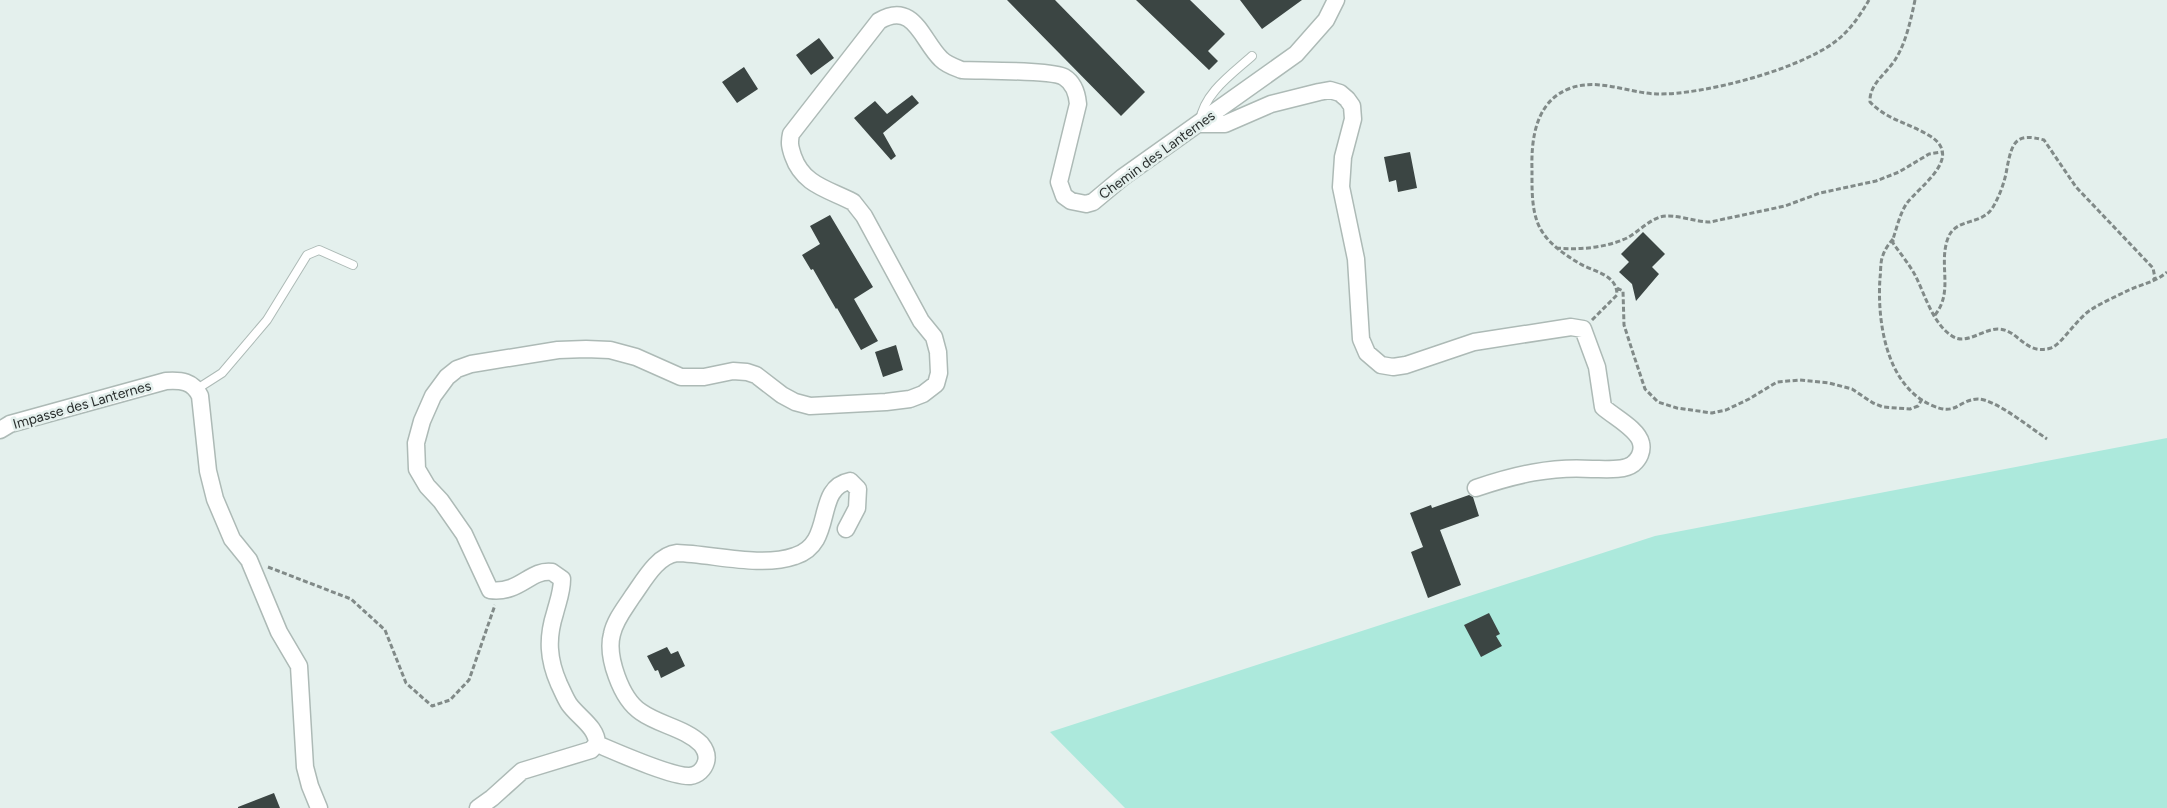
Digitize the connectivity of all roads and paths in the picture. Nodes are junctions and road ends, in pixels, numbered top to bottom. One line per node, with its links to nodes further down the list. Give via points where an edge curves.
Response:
1 (1336, 0): 5 (street, Chemin des Lanternes, via 1326,20 1296,54)
2 (1869, 0): 8 (path, via 1842,37 1807,60 1715,88 1681,94 1655,94 1589,84 1570,88 1554,97 1542,110 1534,131 1532,169 1537,222)
3 (1915, 0): 6 (path, via 1896,59 1872,89 1870,102 1881,112 1931,136 1939,143)
4 (1252, 56): 5 (lane, via 1209,97 1202,109)
5 (1200, 124): 14 (street, via 1225,124 1271,104 1330,90 1346,98 1352,106 1353,119 1343,157 1341,187 1356,259 1361,339 1367,353 1381,365 1406,365 1474,342); 22 (street, Chemin des Lanternes, via 1123,177 1093,202 1070,201 1058,182 1078,104 1070,81 1056,74 962,70 950,66 940,59 914,19 900,13 885,17 791,134 789,144 797,167 808,179 852,202 864,216 921,321 934,337 940,373 936,384 910,399 810,406 782,395 747,372 681,377 636,357 610,350 558,350 457,369 433,396 422,421 416,443 417,469 464,534 490,590)
6 (1942, 152): 7 (path, via 1937,172 1907,204); 8 (path, via 1929,154 1876,181 1820,193 1785,206 1715,221 1698,222 1669,216 1627,238 1603,246 1576,250)
7 (1893, 239): 13 (path); 16 (path, via 1882,257 1880,316 1884,340 1905,384)
8 (1555, 248): 12 (path, via 1607,276)
9 (353, 265): 15 (lane, via 319,250 306,255 267,320 222,373)
10 (2167, 272): 11 (path)
11 (2153, 281): 13 (path, via 2091,309 2052,348 2026,346 2007,330 1998,329 1958,339); 13 (path, via 2153,268 2076,187 2044,140 2032,136 2021,138 2009,152 2002,187 1989,213 1958,225 1949,237 1945,249 1943,306)
12 (1618, 288): 14 (path, via 1618,295); 16 (path, via 1623,291 1624,325 1645,389 1658,402 1712,413 1733,406 1777,382 1800,380 1852,389 1873,404 1884,407 1910,409 1918,406)
13 (1935, 315)
14 (1583, 329): 19 (street, via 1597,367 1603,407 1633,431 1641,442 1641,454 1633,464 1609,470 1547,470 1506,477)
15 (197, 389): 17 (street, Impasse des Lanternes, via 183,381 166,381 10,424); 21 (street, via 215,499 232,539)
16 (1922, 399): 18 (path, via 1930,405 1952,410 1970,400 1989,401)
17 (0, 430)
18 (2047, 439)
19 (1476, 488)
20 (846, 529): 23 (street, via 857,508 858,489 850,481 836,486 830,494 824,524 813,544 796,556 769,560 677,553 664,557 621,614 612,634 611,651 619,682 639,712 696,740 705,750 704,767 697,774 680,774)
21 (248, 560): 22 (path, via 351,599 385,630 406,683 432,706 450,700 470,680); 24 (street, via 279,632 299,666 305,767)
22 (499, 591): 23 (street, via 517,586 543,572 552,572 562,579 562,594 550,632 552,666 569,704 591,728)
23 (596, 744): 25 (street, via 585,753 522,771)
24 (319, 808)
25 (478, 808)

